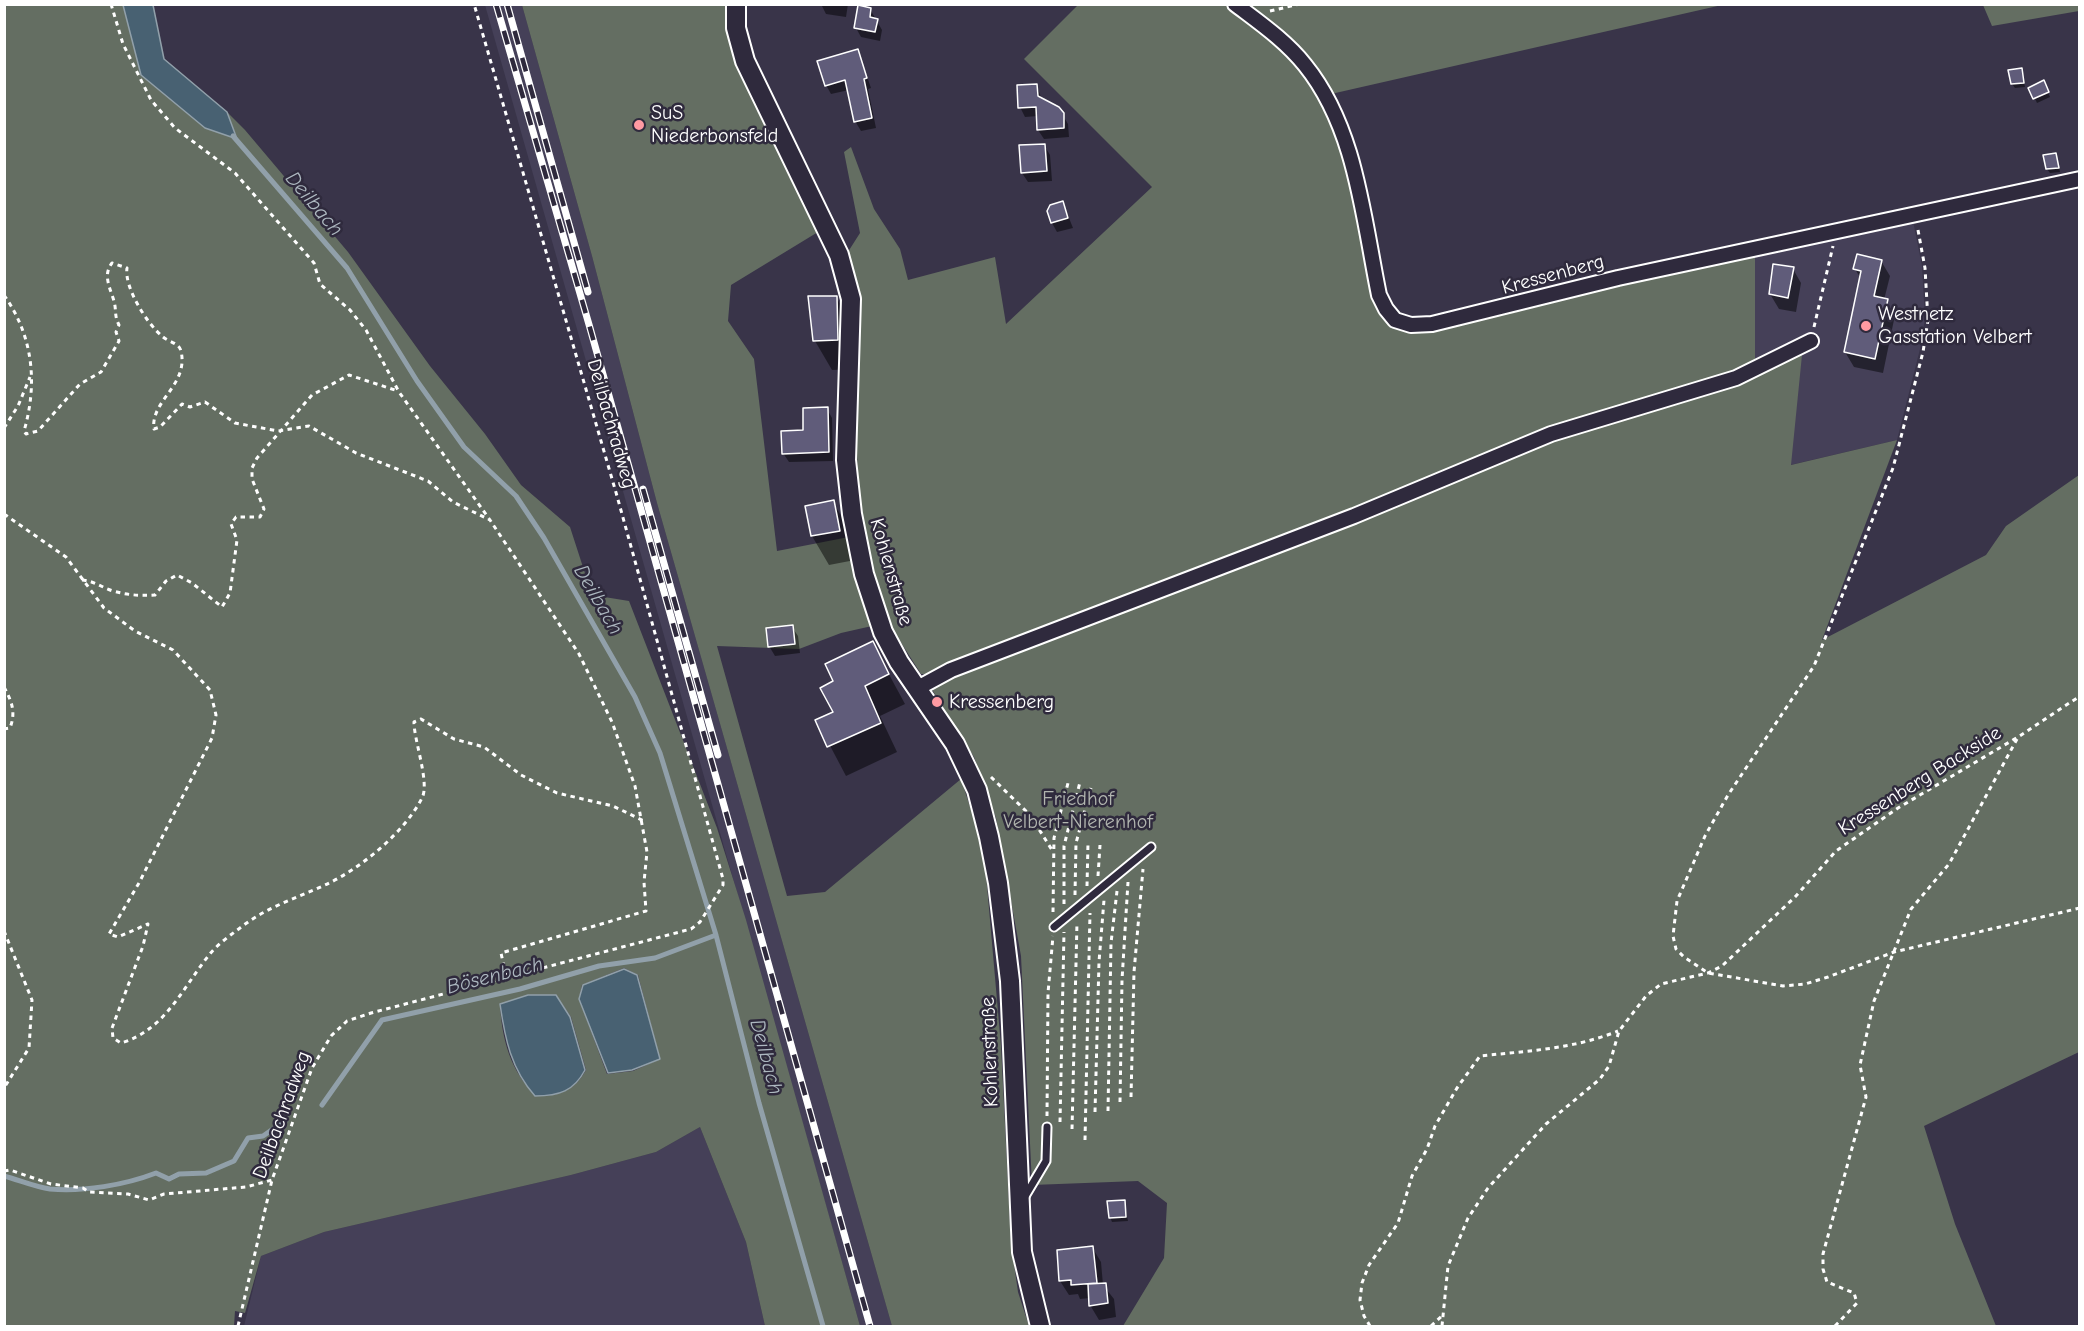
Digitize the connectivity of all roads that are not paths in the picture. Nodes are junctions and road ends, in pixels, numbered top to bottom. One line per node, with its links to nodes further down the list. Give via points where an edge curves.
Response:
1 (736, 4): 5 (main road, Kohlenstraße, via 735,28 746,61 839,255 851,299 846,460 852,514 864,574 883,632)
2 (1235, 4): 3 (street, Kressenberg, via 1285,43 1332,105 1348,149 1379,295 1395,320 1411,326 1457,319 1618,278)
3 (2079, 179)
4 (1811, 341): 5 (street, via 1736,378 1551,435 1354,516 951,670)
5 (916, 689): 9 (main road, Kohlenstraße, via 955,744 977,790 996,872 1010,981)
6 (1148, 850): 7 (lane)
7 (1054, 927)
8 (1047, 1127): 9 (lane, via 1046,1161)
9 (1020, 1206): 10 (main road, Kohlenstraße, via 1022,1252)
10 (1040, 1326)

